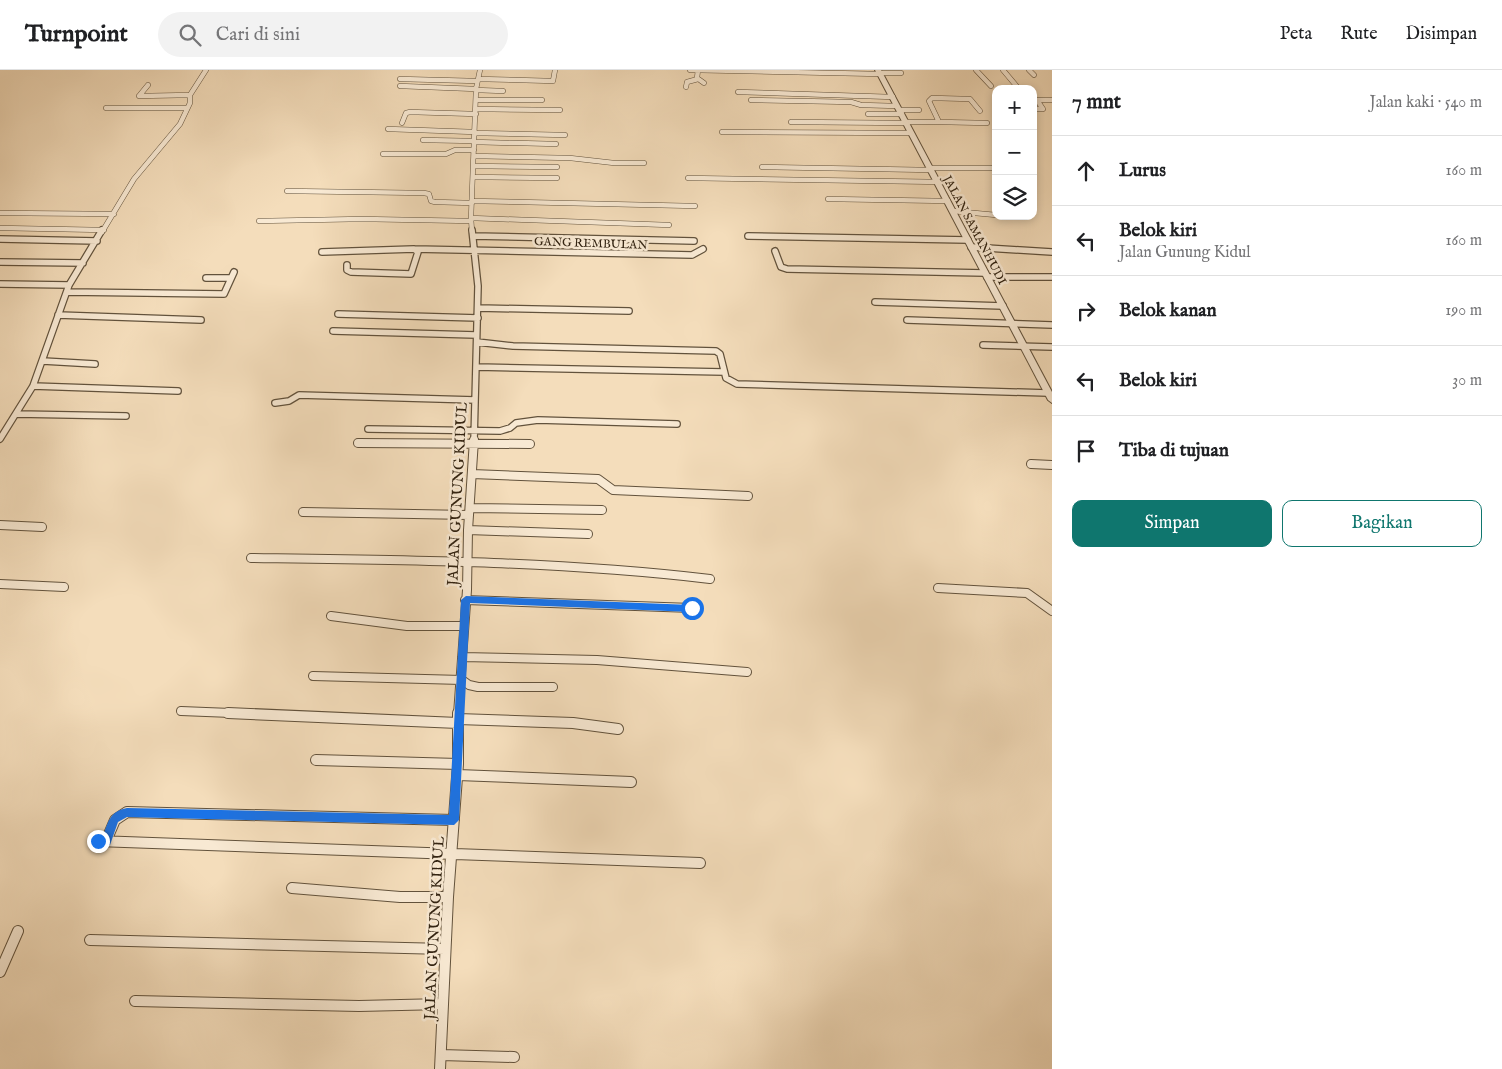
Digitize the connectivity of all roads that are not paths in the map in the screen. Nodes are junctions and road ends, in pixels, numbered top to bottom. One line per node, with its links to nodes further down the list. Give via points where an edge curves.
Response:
1 (206, 70): 24 (street)
2 (480, 70): 17 (street, JALAN GUNUNG KIDUL)
3 (555, 70): 17 (street, via 553,82)
4 (690, 70): 5 (street)
5 (698, 70): 6 (street); 13 (street)
6 (723, 70): 10 (street)
7 (976, 70): 20 (street)
8 (1003, 70): 18 (street)
9 (1030, 70): 12 (street)
10 (880, 72): 11 (street); 25 (street, JALAN SAMANHUDI)
11 (901, 73)
12 (1034, 75)
13 (698, 79): 16 (street); 21 (street, via 688,81)
14 (400, 80): 17 (street)
15 (148, 84): 24 (street, via 139,96)
16 (704, 84)
17 (477, 85): 19 (street); 22 (street); 26 (street, JALAN GUNUNG KIDUL)
18 (1016, 85)
19 (400, 86)
20 (991, 86)
21 (686, 87)
22 (503, 91)
23 (738, 92): 25 (street)
24 (190, 95): 33 (street)
25 (892, 97): 36 (street, JALAN SAMANHUDI)
26 (476, 100): 27 (street); 38 (street, JALAN GUNUNG KIDUL)
27 (542, 100)
28 (751, 100): 36 (street, via 855,102)
29 (1037, 100): 30 (street)
30 (1052, 100)
31 (1037, 101): 34 (street, via 1043,109)
32 (106, 108): 33 (street)
33 (187, 108): 73 (street, via 180,124 134,179)
34 (1037, 109)
35 (560, 110): 38 (street)
36 (900, 110): 37 (street); 40 (street); 44 (street, JALAN SAMANHUDI)
37 (919, 110)
38 (476, 111): 43 (street, via 410,112 406,113); 52 (street, JALAN GUNUNG KIDUL)
39 (980, 111): 42 (street, via 970,99 930,98)
40 (868, 114)
41 (791, 122): 44 (street)
42 (939, 122): 44 (street); 45 (street)
43 (402, 123)
44 (906, 123): 49 (street, JALAN SAMANHUDI)
45 (987, 123)
46 (388, 129): 52 (street)
47 (491, 130): 52 (street)
48 (722, 132): 49 (street)
49 (911, 133): 60 (street, JALAN SAMANHUDI)
50 (565, 135): 52 (street)
51 (423, 140): 52 (street)
52 (474, 140): 53 (street); 54 (street, via 446,154); 55 (street, via 568,158 614,163); 56 (street, JALAN GUNUNG KIDUL)
53 (556, 144)
54 (382, 154)
55 (644, 162)
56 (473, 166): 57 (street); 61 (street, JALAN GUNUNG KIDUL)
57 (557, 167)
58 (762, 167): 60 (street)
59 (992, 168): 60 (street)
60 (930, 169): 64 (street, JALAN SAMANHUDI)
61 (473, 177): 62 (street); 68 (street, JALAN GUNUNG KIDUL)
62 (557, 178)
63 (688, 178): 64 (street)
64 (937, 182): 65 (street, via 945,182); 69 (street, JALAN SAMANHUDI)
65 (954, 188)
66 (287, 191): 68 (street, via 424,193 429,194 431,202)
67 (828, 199): 69 (street)
68 (472, 202): 70 (street, via 528,200); 75 (street, JALAN GUNUNG KIDUL)
69 (948, 202): 71 (street, JALAN SAMANHUDI)
70 (695, 206)
71 (953, 211): 74 (street); 85 (street, JALAN SAMANHUDI)
72 (0, 213): 73 (street)
73 (114, 214): 79 (street)
74 (992, 215)
75 (471, 220): 76 (street, via 362,218); 77 (street); 80 (street, JALAN GUNUNG KIDUL)
76 (259, 221)
77 (669, 225)
78 (0, 228): 79 (street)
79 (104, 230): 83 (street)
80 (473, 236): 84 (street); 88 (street, JALAN GUNUNG KIDUL)
81 (748, 236): 85 (street)
82 (0, 239): 83 (street)
83 (97, 241): 93 (street)
84 (694, 241)
85 (970, 244): 91 (street); 95 (street, JALAN SAMANHUDI)
86 (703, 249): 88 (street, GANG REMBULAN, via 692,255)
87 (414, 250): 88 (street, GANG REMBULAN); 90 (street, GANG REMBULAN); 94 (street, via 418,252 411,274 351,272)
88 (475, 250): 103 (street, JALAN GUNUNG KIDUL)
89 (775, 251): 95 (street, via 781,267 787,269)
90 (322, 252)
91 (1052, 252)
92 (0, 262): 93 (street)
93 (83, 263): 99 (street)
94 (347, 265)
95 (986, 275): 96 (street); 102 (street, JALAN SAMANHUDI)
96 (1052, 277)
97 (206, 278): 100 (street, via 233,275 224,294)
98 (0, 284): 99 (street)
99 (69, 285): 100 (street)
100 (67, 292): 106 (street)
101 (876, 302): 102 (street)
102 (1003, 306): 110 (street, JALAN SAMANHUDI)
103 (478, 308): 104 (street); 107 (street, JALAN GUNUNG KIDUL)
104 (629, 311)
105 (338, 314): 107 (street)
106 (58, 315): 108 (street); 117 (street)
107 (478, 318): 113 (street, JALAN GUNUNG KIDUL)
108 (201, 320)
109 (907, 320): 110 (street)
110 (1012, 323): 111 (street); 115 (street, JALAN SAMANHUDI)
111 (1052, 325)
112 (332, 331): 113 (street)
113 (477, 339): 119 (street, JALAN GUNUNG KIDUL); 120 (street, via 513,346 711,350 720,354)
114 (983, 345): 115 (street)
115 (1024, 346): 116 (street); 122 (street, JALAN SAMANHUDI)
116 (1052, 347)
117 (43, 361): 118 (street); 121 (street)
118 (95, 364)
119 (477, 366): 120 (street); 124 (street, JALAN GUNUNG KIDUL)
120 (724, 372): 122 (street, via 730,382 742,384)
121 (33, 386): 123 (street); 127 (street)
122 (1049, 389): 125 (street, JALAN SAMANHUDI)
123 (178, 391)
124 (475, 400): 126 (street, via 299,395 289,401); 131 (street, JALAN GUNUNG KIDUL)
125 (1052, 400)
126 (275, 403)
127 (17, 414): 128 (street); 132 (street)
128 (126, 416)
129 (677, 424): 131 (street, via 538,420 516,423 500,431)
130 (368, 429): 131 (street)
131 (474, 432): 135 (street, JALAN GUNUNG KIDUL)
132 (0, 439)
133 (358, 443): 135 (street)
134 (530, 444): 135 (street)
135 (474, 445): 138 (street, JALAN GUNUNG KIDUL)
136 (1031, 464): 137 (street)
137 (1052, 465)
138 (472, 474): 139 (street, via 598,479 613,490); 141 (street, JALAN GUNUNG KIDUL)
139 (748, 496)
140 (602, 510): 141 (street)
141 (470, 511): 142 (street); 145 (street, JALAN GUNUNG KIDUL)
142 (303, 512)
143 (0, 525): 144 (street)
144 (42, 527)
145 (468, 530): 146 (street); 148 (street, JALAN GUNUNG KIDUL)
146 (588, 534)
147 (251, 558): 148 (street)
148 (468, 562): 149 (street, via 652,572); 153 (street, JALAN GUNUNG KIDUL)
149 (710, 579)
150 (0, 584): 151 (street)
151 (64, 587)
152 (938, 588): 155 (street, via 1030,593 1044,608)
153 (466, 600): 154 (street); 157 (street, JALAN GUNUNG KIDUL)
154 (692, 608)
155 (1052, 611)
156 (331, 616): 157 (street, via 407,626)
157 (463, 626): 158 (street, JALAN GUNUNG KIDUL)
158 (462, 657): 159 (street, via 597,660); 161 (street, JALAN GUNUNG KIDUL)
159 (748, 672)
160 (313, 676): 161 (street)
161 (462, 680): 162 (street, via 478,687); 164 (street, JALAN GUNUNG KIDUL)
162 (553, 687)
163 (181, 711): 164 (street)
164 (458, 721): 165 (street, via 574,723); 167 (street, JALAN GUNUNG KIDUL)
165 (618, 729)
166 (316, 760): 167 (street)
167 (458, 764): 168 (street, JALAN GUNUNG KIDUL)
168 (458, 775): 169 (street); 170 (street, JALAN GUNUNG KIDUL)
169 (630, 782)
170 (454, 820): 171 (street, JALAN GUNUNG KIDUL); 171 (street, via 127,812 114,819 102,841)
171 (451, 856): 172 (street); 174 (street, JALAN GUNUNG KIDUL)
172 (700, 863)
173 (292, 888): 174 (street, via 400,897)
174 (448, 897): 177 (street, JALAN GUNUNG KIDUL)
175 (18, 931): 178 (street)
176 (90, 940): 177 (street)
177 (445, 949): 180 (street, JALAN GUNUNG KIDUL)
178 (0, 972)
179 (135, 1001): 180 (street, via 359,1006)
180 (443, 1004): 181 (street, JALAN GUNUNG KIDUL)
181 (441, 1055): 182 (street); 183 (street, JALAN GUNUNG KIDUL)
182 (514, 1057)
183 (440, 1069)

